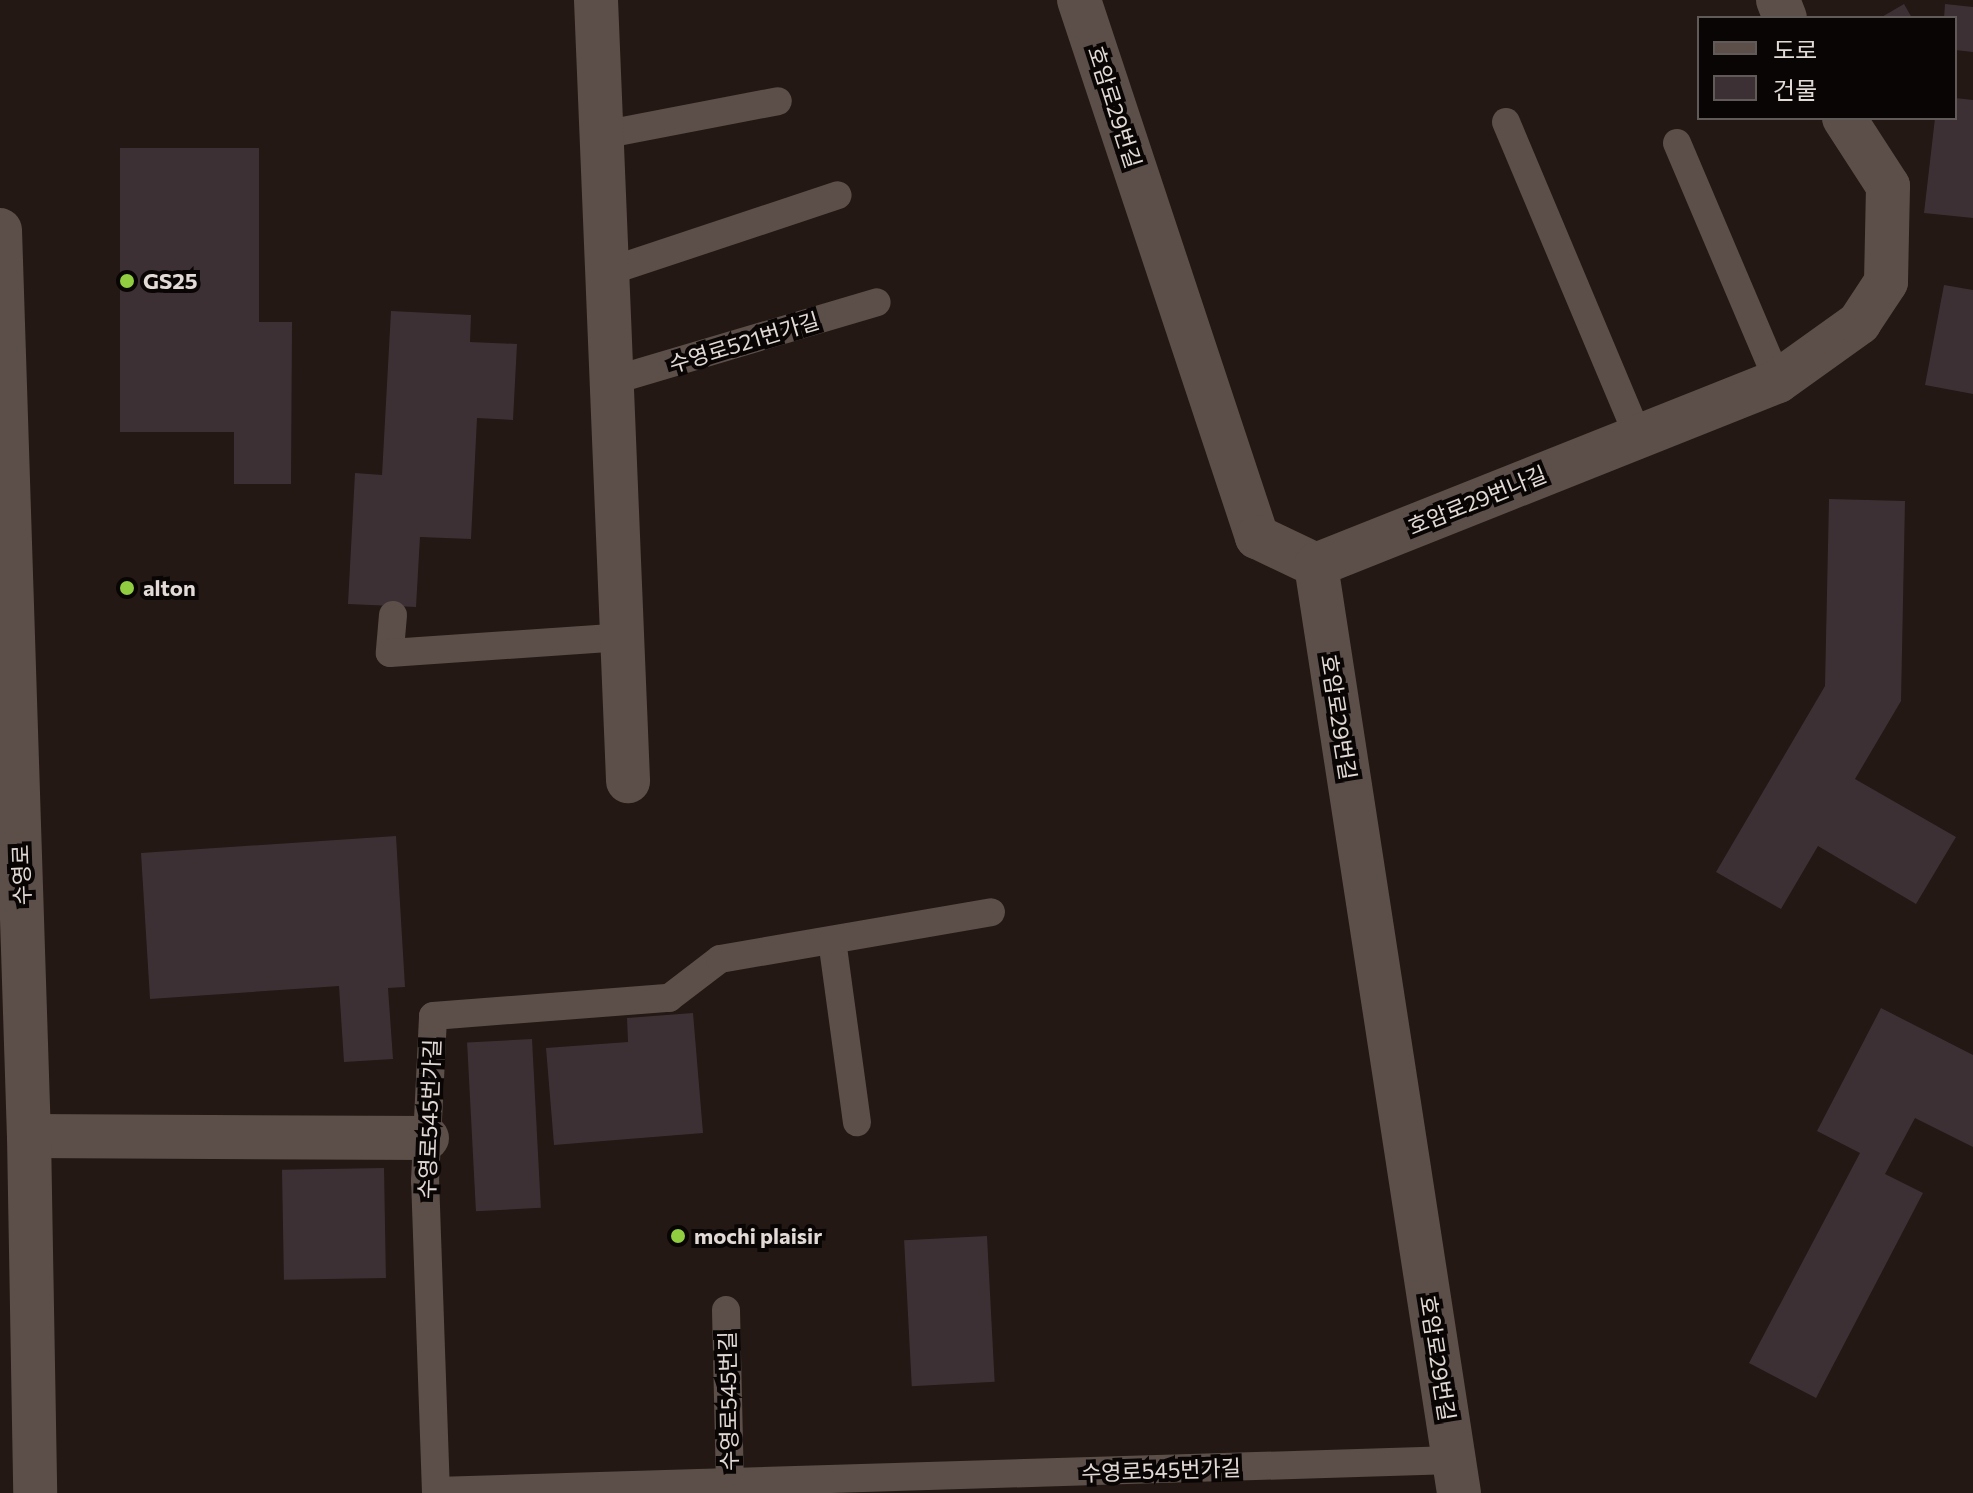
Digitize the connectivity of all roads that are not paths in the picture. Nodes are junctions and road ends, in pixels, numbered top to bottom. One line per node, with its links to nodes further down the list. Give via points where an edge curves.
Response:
1 (596, 0): 6 (street)
2 (1079, 0): 15 (street, 호암로29번길, via 1257,537)
3 (778, 101): 6 (lane)
4 (1845, 120): 13 (street, 호암로29번나길, via 1888,186 1886,282 1859,323)
5 (1506, 122): 14 (lane)
6 (602, 135): 10 (street)
7 (1677, 143): 13 (lane)
8 (838, 195): 10 (lane)
9 (0, 230): 22 (street, 수영로)
10 (607, 272): 12 (street)
11 (877, 302): 12 (lane, 수영로521번가길)
12 (611, 381): 17 (street)
13 (1778, 381): 14 (street, 호암로29번나길)
14 (1638, 436): 15 (street, 호암로29번나길)
15 (1316, 565): 25 (street, 호암로29번길)
16 (393, 615): 17 (lane, via 390,653)
17 (622, 637): 18 (street)
18 (628, 781)
19 (991, 912): 20 (lane, 수영로545번가길)
20 (832, 940): 21 (lane); 23 (lane, 수영로545번가길, via 720,959 669,998 433,1016)
21 (857, 1122)
22 (29, 1136): 23 (street); 28 (street, 수영로)
23 (427, 1138): 27 (lane, 수영로545번가길)
24 (726, 1310): 26 (lane, 수영로545번길)
25 (1456, 1477): 26 (lane, 수영로545번가길)
26 (730, 1489): 27 (lane, 수영로545번가길)
27 (436, 1492)
28 (35, 1493)

